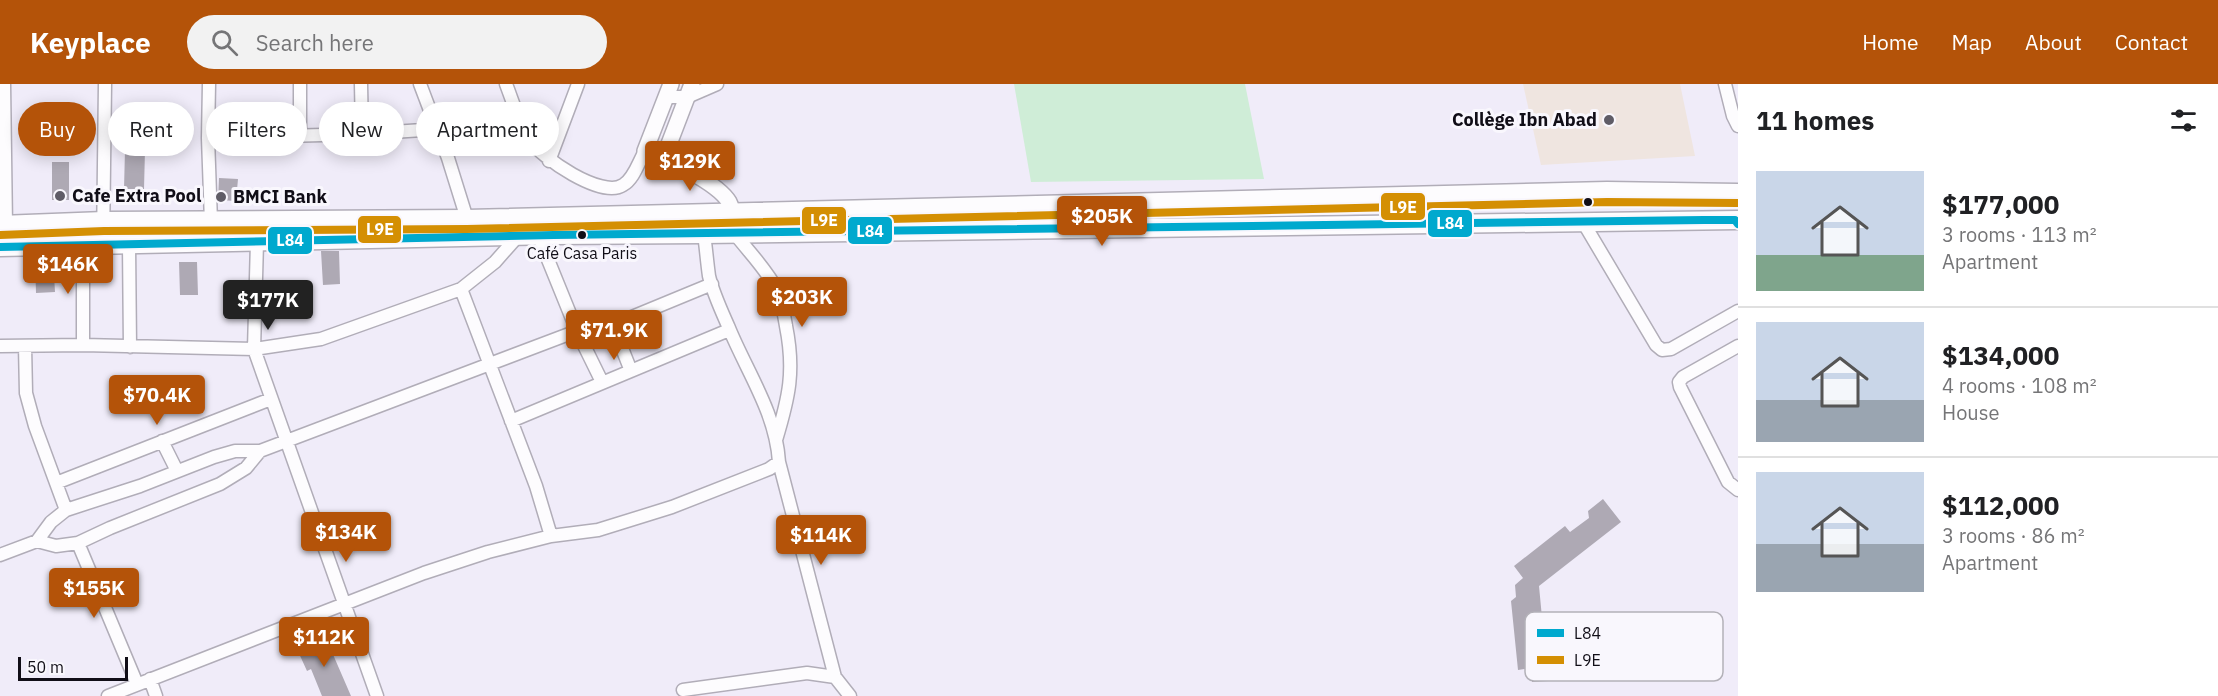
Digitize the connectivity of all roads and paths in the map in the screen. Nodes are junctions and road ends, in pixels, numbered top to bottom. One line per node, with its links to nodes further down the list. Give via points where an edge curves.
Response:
1 (4, 84): 17 (street)
2 (105, 84): 28 (street)
3 (209, 84): 13 (street)
4 (300, 84): 14 (street)
5 (361, 84): 15 (street)
6 (420, 84): 16 (street)
7 (506, 84): 23 (street, via 529,139)
8 (578, 84): 23 (street)
9 (717, 84): 11 (street)
10 (1725, 84): 18 (street)
11 (689, 90): 12 (street); 22 (street)
12 (668, 91): 19 (street)
13 (209, 102)
14 (300, 102)
15 (361, 102)
16 (427, 102)
17 (2, 104): 31 (street)
18 (1738, 126)
19 (645, 151): 22 (street); 23 (street, via 630,179 612,189 596,186)
20 (209, 156): 29 (street)
21 (447, 156): 27 (street)
22 (664, 158): 25 (street, via 719,190)
23 (549, 161)
24 (1738, 193): 25 (main road, via 1607,191)
25 (733, 212): 27 (main road); 33 (street)
26 (1737, 218): 30 (main road)
27 (467, 219): 29 (main road)
28 (104, 221): 29 (main road); 31 (main road); 37 (street)
29 (211, 222)
30 (1583, 222): 33 (main road); 43 (street, via 1662,350 1671,349)
31 (3, 225)
32 (704, 234): 33 (main road); 34 (main road); 41 (street)
33 (735, 234): 59 (street, via 777,290 784,313 792,376)
34 (538, 235): 35 (main road); 45 (street)
35 (518, 236): 36 (main road); 42 (street, via 495,262)
36 (256, 242): 38 (main road); 51 (street)
37 (103, 245): 38 (main road); 39 (main road)
38 (129, 245): 50 (street)
39 (83, 246): 40 (main road); 46 (street)
40 (0, 247)
41 (712, 284): 44 (street); 53 (street, via 615,324)
42 (461, 289): 51 (street, via 321,339); 52 (street)
43 (1738, 311)
44 (729, 330): 53 (street); 59 (street, via 770,418)
45 (577, 331): 52 (street); 54 (street)
46 (83, 345): 48 (street); 50 (street)
47 (0, 346): 48 (street)
48 (25, 346): 63 (street, via 26,393)
49 (1738, 346): 64 (street, via 1679,382 1728,482)
50 (130, 348): 51 (street)
51 (254, 349): 55 (street)
52 (490, 364): 56 (street); 58 (street)
53 (631, 371): 54 (street)
54 (602, 382): 56 (street)
55 (271, 399): 57 (street); 58 (street)
56 (511, 421): 66 (street)
57 (162, 441): 62 (street); 63 (street)
58 (285, 441): 60 (street); 70 (street)
59 (776, 441): 61 (street)
60 (260, 451): 62 (street, via 235,451); 68 (street, via 246,468 220,484)
61 (778, 462): 66 (street, via 672,507 598,530); 71 (street)
62 (177, 471): 65 (street)
63 (56, 483): 65 (street)
64 (1738, 490)
65 (66, 510): 67 (street)
66 (551, 536): 70 (street, via 424,573)
67 (37, 541): 68 (street, via 56,546); 69 (street)
68 (78, 543): 73 (street)
69 (0, 555)
70 (345, 604): 72 (street); 77 (street)
71 (835, 677): 74 (street, via 807,673); 78 (street)
72 (150, 679): 73 (street); 76 (street)
73 (137, 684): 75 (street)
74 (682, 690)
75 (108, 696)
76 (156, 696)
77 (376, 696)
78 (850, 696)

